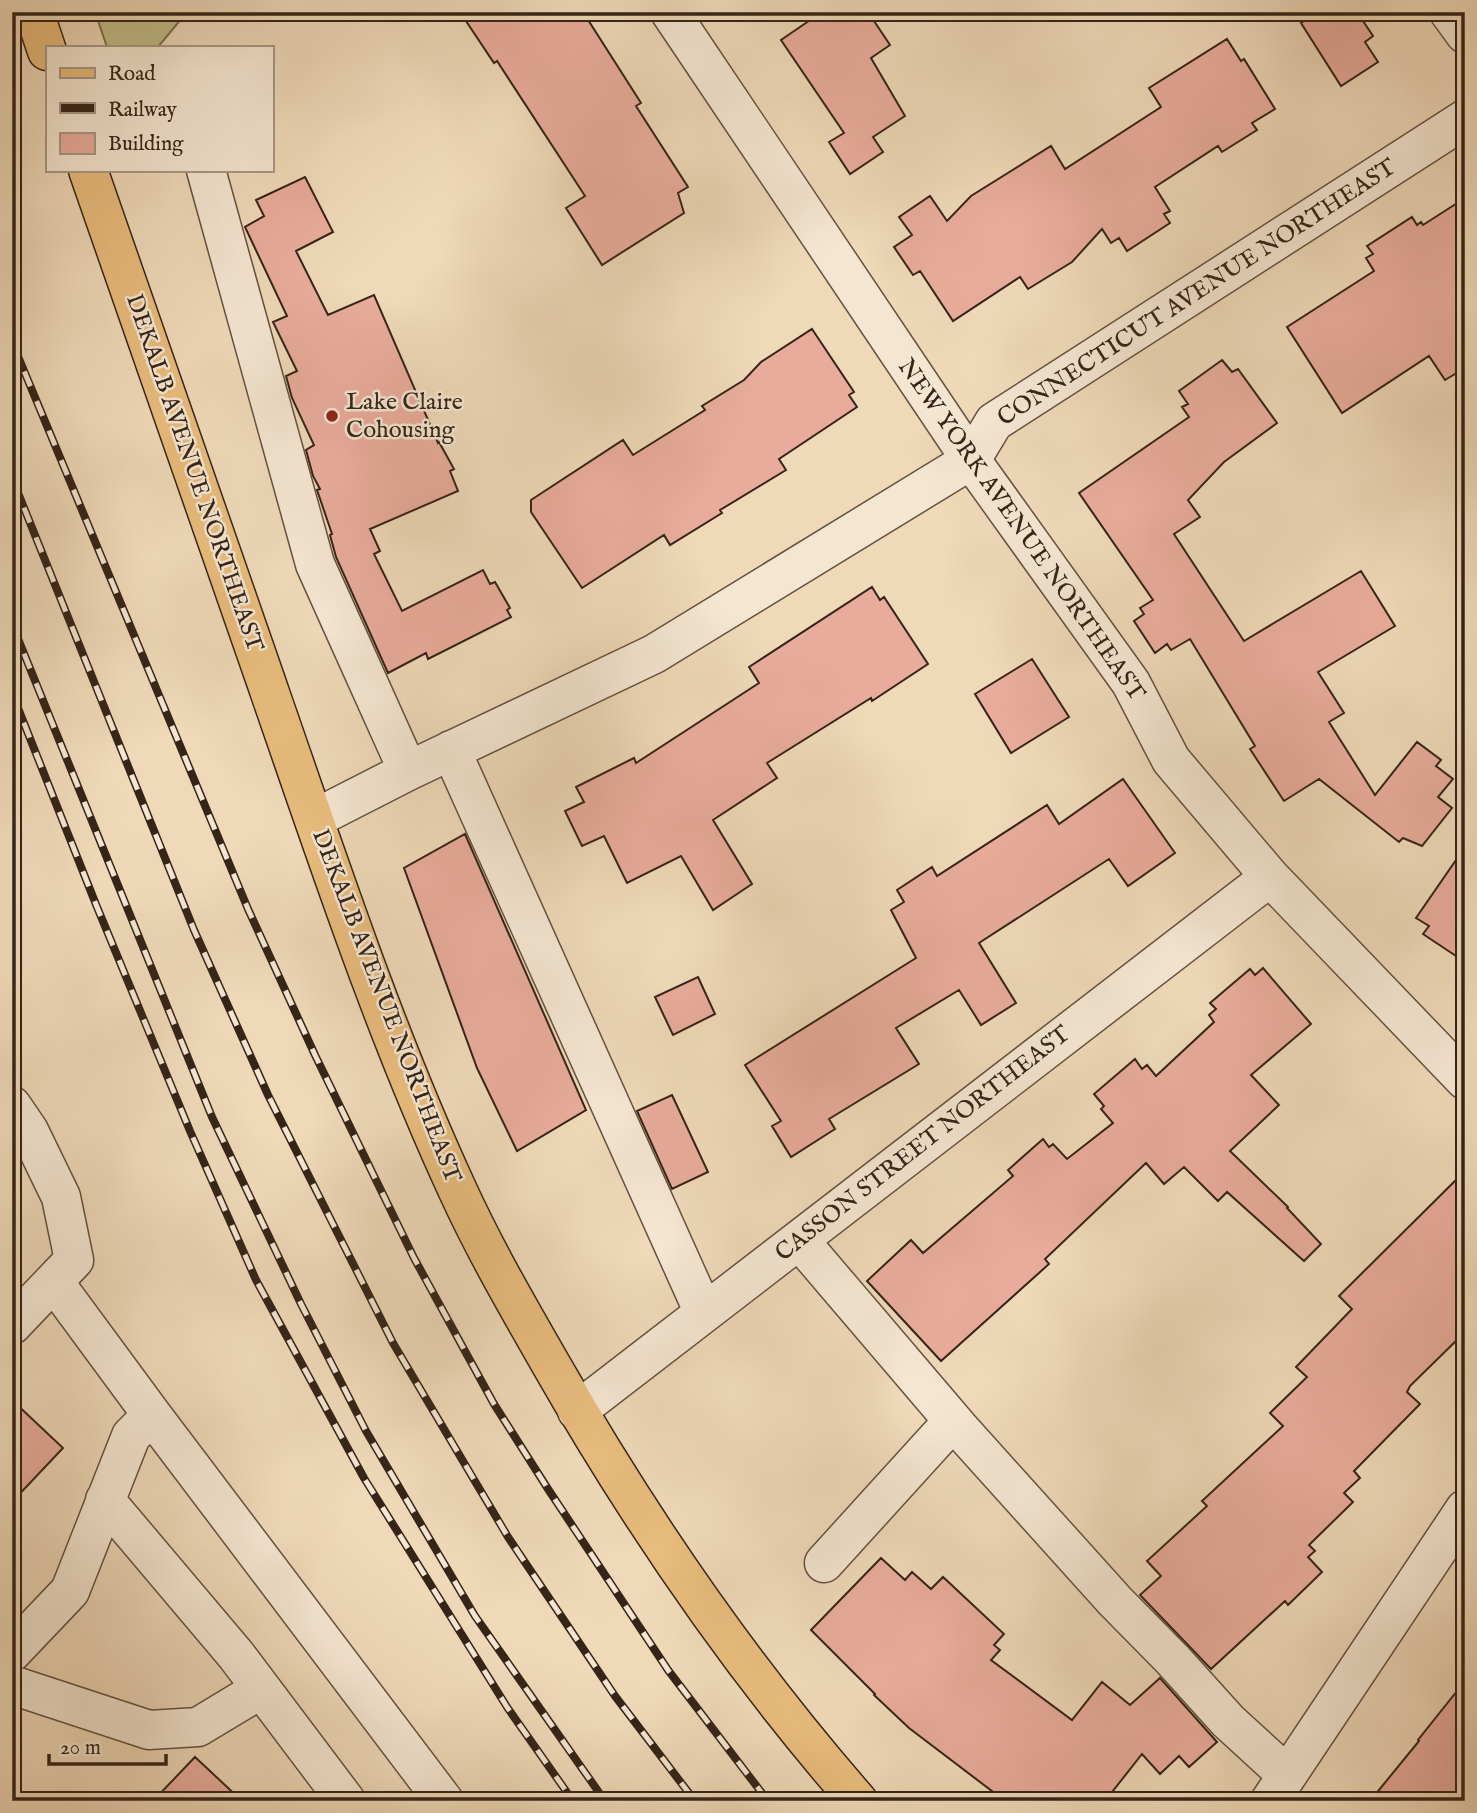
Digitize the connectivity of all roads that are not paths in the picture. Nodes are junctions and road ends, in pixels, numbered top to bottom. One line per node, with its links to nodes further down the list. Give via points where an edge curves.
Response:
1 (34, 12): 5 (main road)
2 (670, 12): 9 (street, NEW YORK AVENUE NORTHEAST)
3 (1449, 12): 4 (street)
4 (1465, 34)
5 (46, 48)
6 (1465, 119): 9 (street, CONNECTICUT AVENUE NORTHEAST, via 994,422)
7 (89, 172): 12 (main road, DEKALB AVENUE NORTHEAST)
8 (207, 172): 11 (street, via 315,564)
9 (971, 460): 10 (street, CONNECTICUT AVENUE NORTHEAST, via 654,654); 13 (street, NEW YORK AVENUE NORTHEAST, via 1131,683 1171,760)
10 (451, 750): 11 (street, CONNECTICUT AVENUE NORTHEAST); 18 (street)
11 (408, 771): 12 (street, CONNECTICUT AVENUE NORTHEAST)
12 (314, 819): 20 (main road, DEKALB AVENUE NORTHEAST, via 383,1010 458,1192 496,1269)
13 (1270, 877): 14 (street, NEW YORK AVENUE NORTHEAST); 16 (street, CASSON STREET NORTHEAST)
14 (1465, 1080)
15 (12, 1106): 17 (street, via 61,1197 74,1261)
16 (799, 1240): 18 (street, CASSON STREET NORTHEAST); 22 (street)
17 (54, 1282): 19 (street); 21 (street)
18 (704, 1313): 20 (street, CASSON STREET NORTHEAST)
19 (12, 1325)
20 (577, 1410): 32 (main road, DEKALB AVENUE NORTHEAST, via 649,1528 703,1605)
21 (152, 1415): 23 (street, via 131,1436); 31 (street)
22 (953, 1421): 25 (street); 29 (street, via 1228,1721)
23 (105, 1500): 26 (street, via 70,1591); 28 (street)
24 (1465, 1508): 29 (street)
25 (824, 1563)
26 (12, 1652)
27 (12, 1685): 28 (street, via 149,1730 198,1727)
28 (261, 1689): 30 (street)
29 (1278, 1788)
30 (346, 1801)
31 (444, 1801)
32 (858, 1801)

